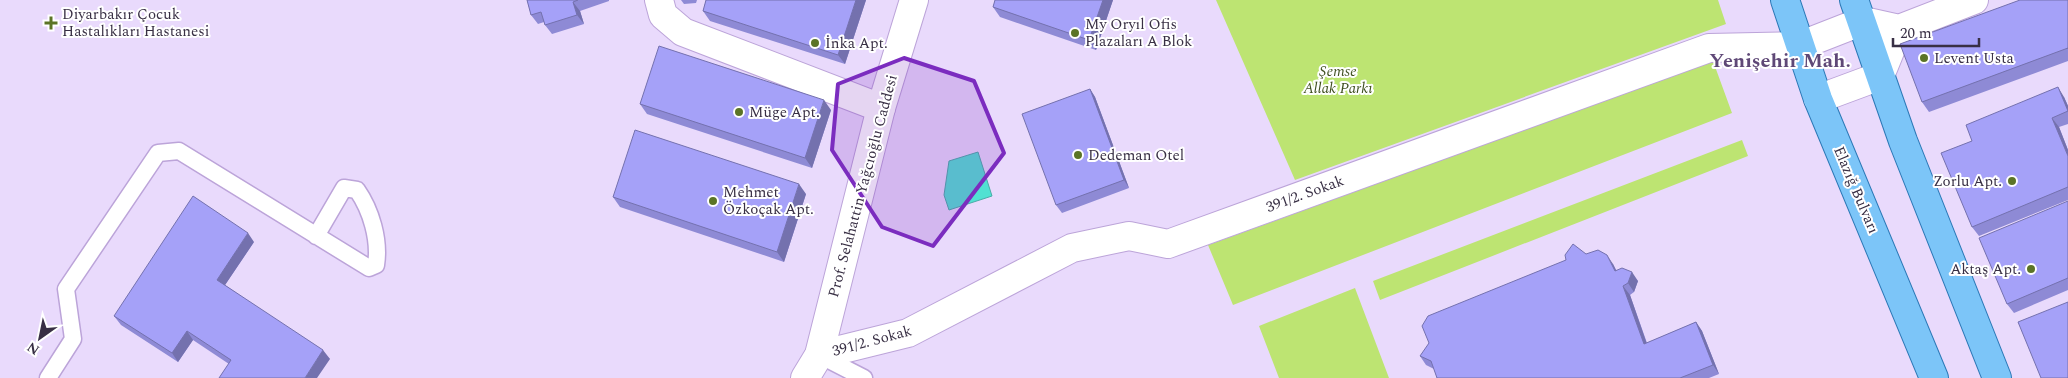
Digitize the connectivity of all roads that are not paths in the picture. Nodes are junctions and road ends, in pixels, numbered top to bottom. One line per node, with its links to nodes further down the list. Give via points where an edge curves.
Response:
1 (659, 0): 10 (street, via 664,15 683,32)
2 (914, 0): 10 (street, Prof. Selahattin Yağcıoğlu Caddesi)
3 (1785, 0): 7 (main road, Elazığ Bulvarı)
4 (1974, 0): 6 (street)
5 (1859, 11): 6 (street); 7 (street); 8 (main road)
6 (1899, 29): 8 (street)
7 (1800, 46): 9 (main road, Elazığ Bulvarı); 12 (street, 391/2. Sokak, via 1709,48 1168,244 1129,236 1072,248 908,333)
8 (1880, 76): 9 (street); 16 (main road)
9 (1818, 99): 15 (main road, Elazığ Bulvarı)
10 (881, 108): 12 (street, Prof. Selahattin Yağcıoğlu Caddesi)
11 (316, 236): 11 (lane, via 369,268 376,265 378,252 367,204 357,190 344,188); 13 (lane, via 179,151 158,153 66,289 73,339)
12 (811, 371): 14 (lane)
13 (48, 378)
14 (864, 378)
15 (1934, 378)
16 (1997, 378)

